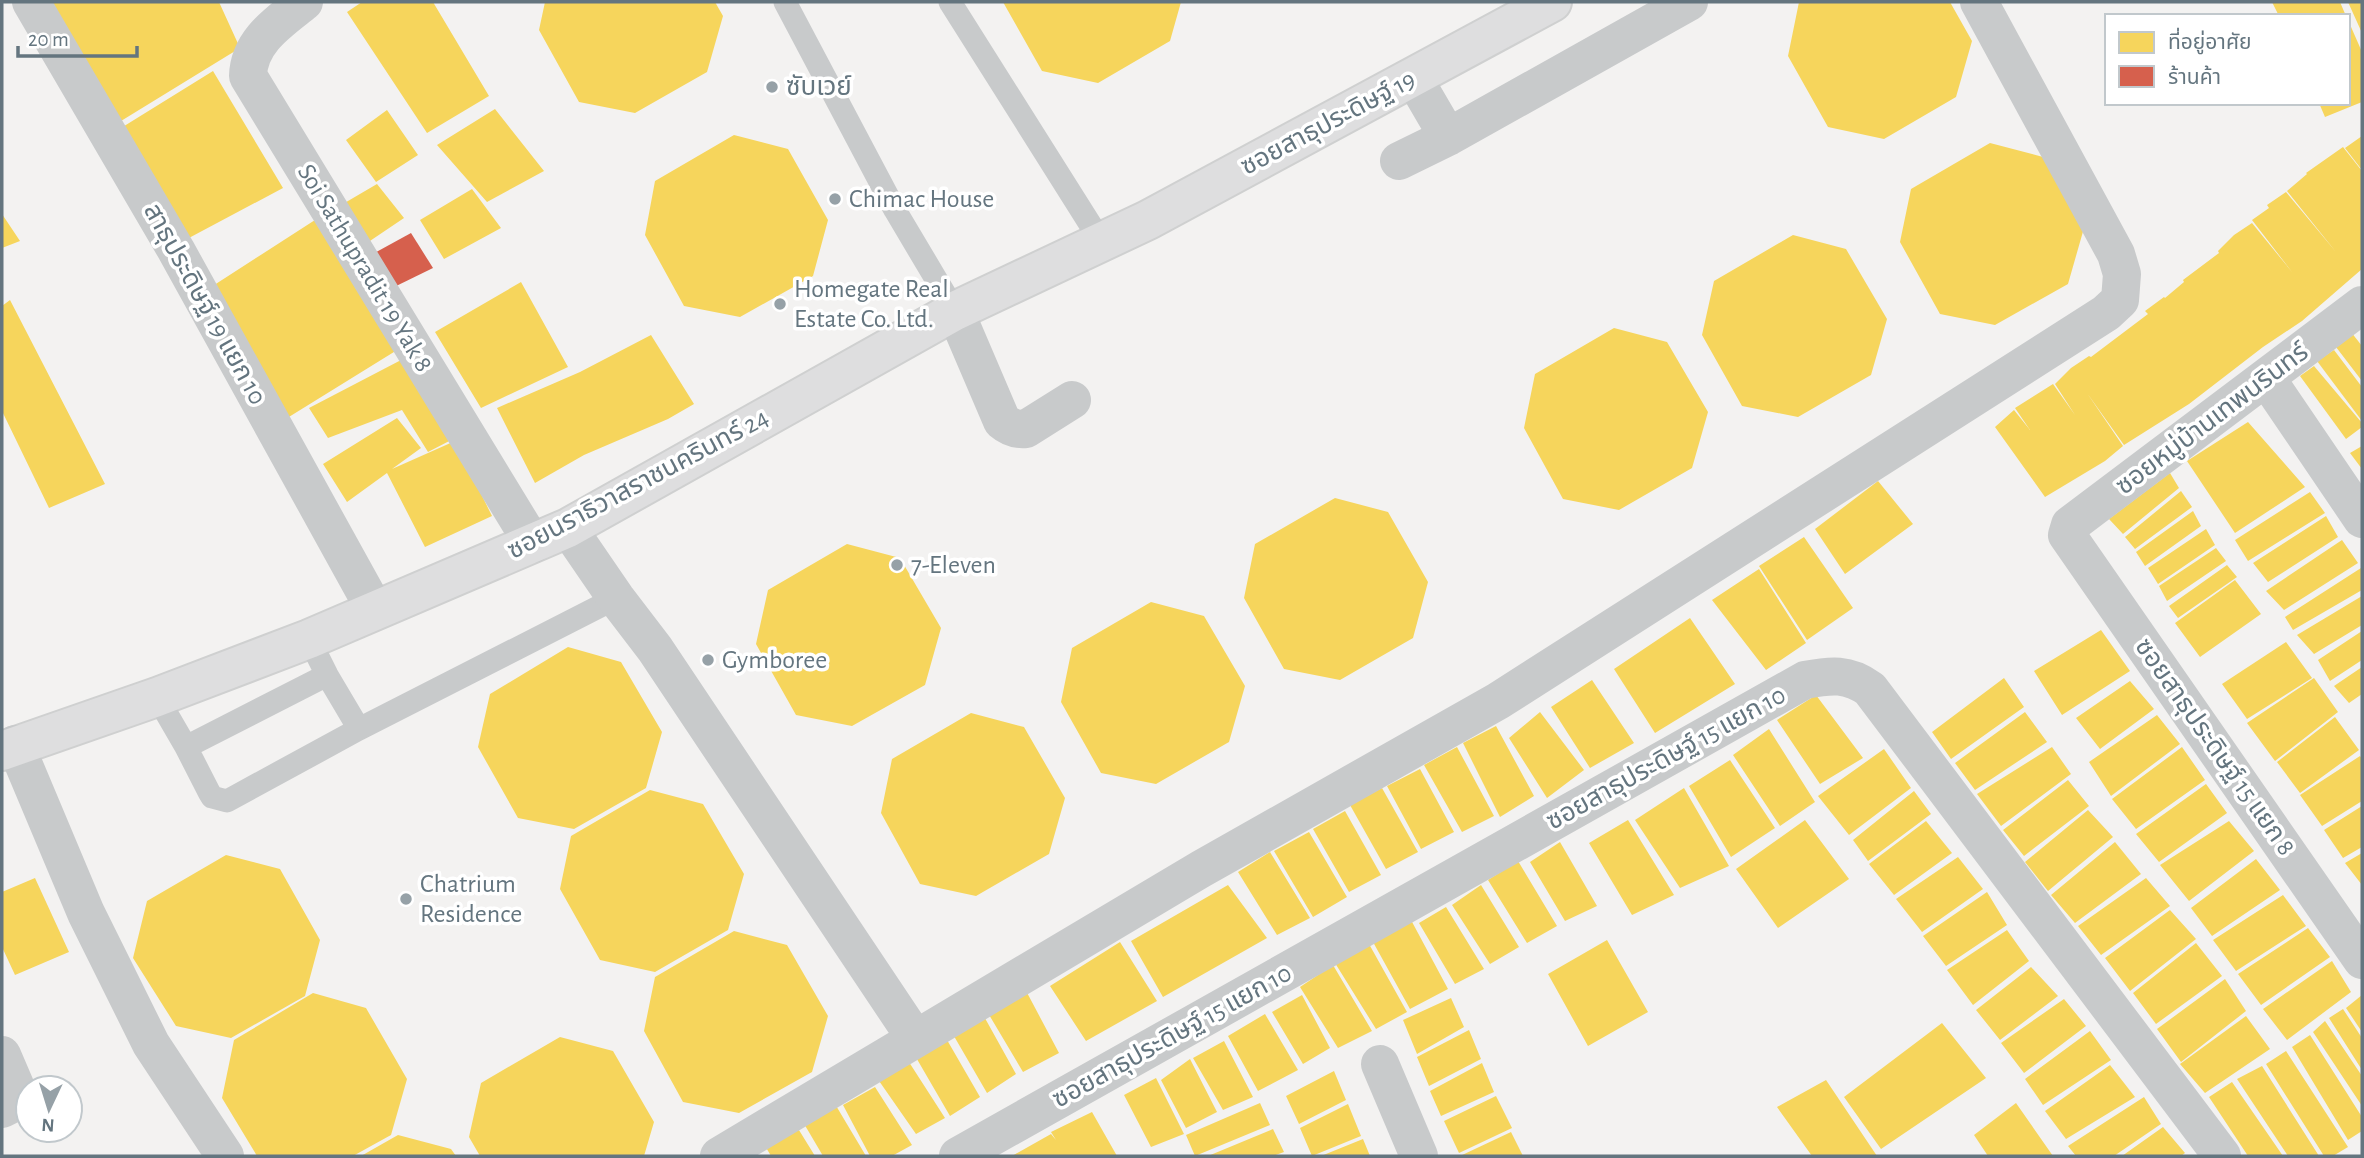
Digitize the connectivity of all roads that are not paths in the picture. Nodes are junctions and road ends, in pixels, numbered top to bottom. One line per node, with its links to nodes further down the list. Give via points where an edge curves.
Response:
1 (31, 2): 21 (street, สาธุประดิษฐ์ 19 แยก 10, via 176,250)
2 (304, 2): 19 (street, Soi Sathupradit 19 Yak 8, via 269,29 252,53 248,76)
3 (785, 2): 13 (lane, via 895,210)
4 (950, 2): 11 (lane)
5 (1552, 2): 8 (street, ซอยสาธุประดิษฐ์ 19)
6 (1689, 2): 9 (street)
7 (1979, 2): 29 (street, via 2116,254 2122,274 2120,300 1498,701)
8 (1413, 77): 9 (street); 11 (street, ซอยสาธุประดิษฐ์ 19)
9 (1448, 136): 10 (street)
10 (1399, 161)
11 (1102, 243): 13 (street, ซอยนราธิวาสราชนครินทร์ 24)
12 (2362, 305): 14 (street, ซอยหมู่บ้านเทพนรินทร์)
13 (955, 311): 15 (street, via 1008,426 1026,429); 17 (street, ซอยนราธิวาสราชนครินทร์ 24)
14 (2267, 379): 16 (street); 18 (street, ซอยหมู่บ้านเทพนรินทร์, via 2070,525)
15 (1072, 400)
16 (2362, 519)
17 (568, 528): 19 (street, ซอยนราธิวาสราชนครินทร์ 24); 20 (street)
18 (2067, 535): 28 (street, ซอยสาธุประดิษฐ์ 15 แยก 8)
19 (533, 544): 21 (street, ซอยนราธิวาสราชนครินทร์ 24)
20 (616, 598): 25 (lane); 29 (street, via 656,649)
21 (375, 610): 22 (street, ซอยนราธิวาสราชนครินทร์ 24)
22 (309, 639): 23 (lane); 24 (street, ซอยนราธิวาสราชนครินทร์ 24)
23 (327, 674): 25 (lane); 26 (lane)
24 (157, 697): 26 (lane); 27 (street, ซอยนราธิวาสราชนครินทร์ 24)
25 (359, 729): 26 (lane, via 227,801 212,797)
26 (186, 747)
27 (8, 748): 33 (street, via 151,1044)
28 (2362, 960)
29 (915, 1038): 34 (street)
30 (2, 1055): 32 (street, via 17,1090)
31 (1380, 1063): 36 (street)
32 (2, 1110)
33 (225, 1156)
34 (719, 1156)
35 (958, 1156): 37 (street, ซอยสาธุประดิษฐ์ 15 แยก 10, via 1805,680 1832,675 1857,680 1870,689)
36 (1419, 1156)
37 (2221, 1156)

